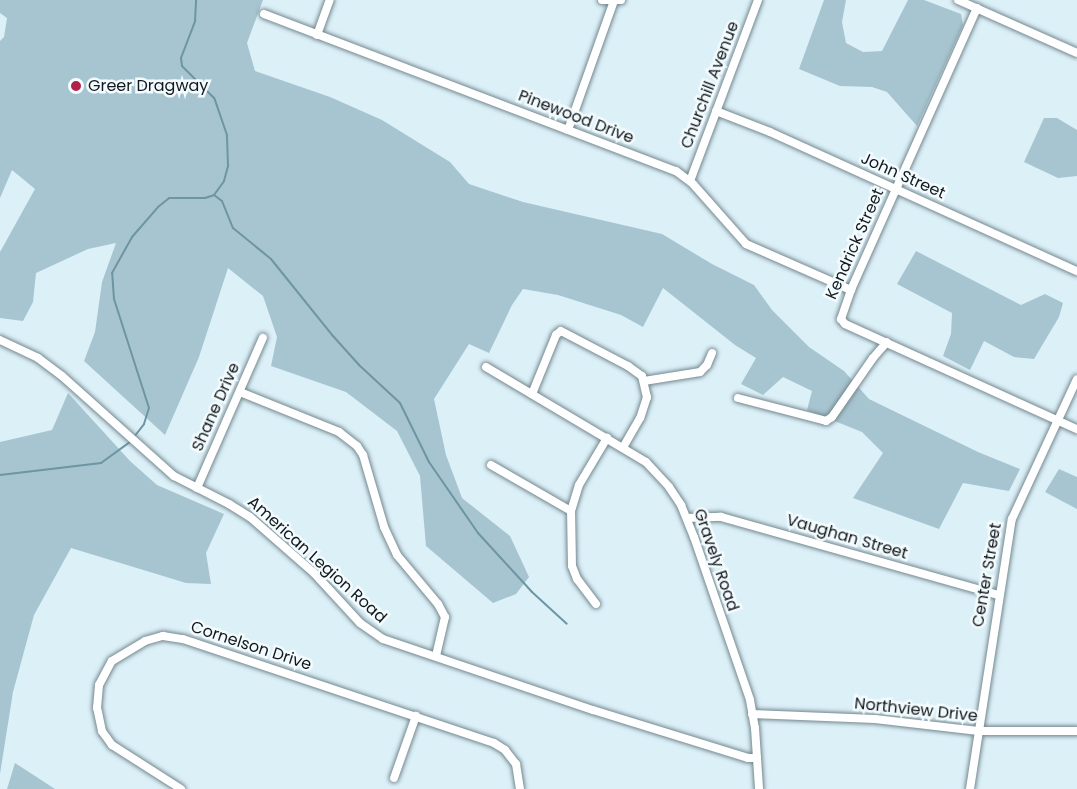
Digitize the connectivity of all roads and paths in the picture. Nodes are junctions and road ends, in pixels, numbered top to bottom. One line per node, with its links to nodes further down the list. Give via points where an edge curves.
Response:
1 (330, 0): 8 (street)
2 (602, 0): 5 (street)
3 (759, 0): 10 (street, Churchill Avenue)
4 (958, 0): 6 (street)
5 (618, 1): 11 (street)
6 (977, 8): 9 (street); 13 (street, Kendrick Street)
7 (264, 15): 8 (street, Pinewood Drive)
8 (317, 35): 11 (street, Pinewood Drive)
9 (1077, 53)
10 (716, 111): 12 (street, Churchill Avenue); 13 (street, John Street)
11 (568, 130): 12 (street, Pinewood Drive, via 676,171)
12 (690, 181): 15 (street, Pinewood Drive, via 746,244)
13 (896, 189): 14 (street, John Street); 15 (street, Kendrick Street)
14 (1077, 271)
15 (850, 290): 18 (street, Kendrick Street, via 841,313 843,322)
16 (263, 338): 23 (street, Shane Drive)
17 (0, 340): 31 (street, American Legion Road, via 38,358 174,476)
18 (887, 342): 25 (street, via 832,417 825,421); 26 (street, Kendrick Street)
19 (712, 352): 22 (street, via 700,372)
20 (486, 367): 24 (street, Gravely Road)
21 (1077, 379): 26 (street, Center Street)
22 (644, 381): 24 (street, via 628,366 561,331); 29 (street, via 646,406)
23 (240, 392): 31 (street, Shane Drive); 36 (street, via 339,432 357,446 397,555 446,617)
24 (532, 394): 28 (street, Gravely Road)
25 (738, 398)
26 (1058, 420): 27 (street, Kendrick Street); 34 (street, Center Street, via 1012,519)
27 (1077, 429)
28 (608, 438): 29 (street, Gravely Road); 32 (street, via 579,485)
29 (623, 447): 33 (street, Gravely Road, via 659,473)
30 (491, 465): 32 (street)
31 (197, 488): 36 (street, American Legion Road, via 250,517 314,573 366,628 392,642)
32 (571, 511): 35 (street, via 572,566)
33 (687, 518): 34 (street, Vaughan Street, via 721,517); 37 (street, Gravely Road)
34 (999, 595): 39 (street, Center Street)
35 (596, 604)
36 (436, 656): 41 (street, American Legion Road, via 603,713)
37 (752, 714): 39 (street, Northview Drive, via 875,719); 41 (street, Gravely Road)
38 (416, 716): 42 (street); 43 (street, Cornelson Drive, via 183,639 151,639 118,657 106,669 97,697 99,722 112,745); 44 (street, Cornelson Drive, via 500,746 516,764)
39 (978, 731): 40 (street, Northview Drive); 46 (street, Center Street)
40 (1077, 731)
41 (757, 758): 45 (street, Gravely Road)
42 (394, 778)
43 (181, 789)
44 (520, 789)
45 (759, 789)
46 (970, 789)

